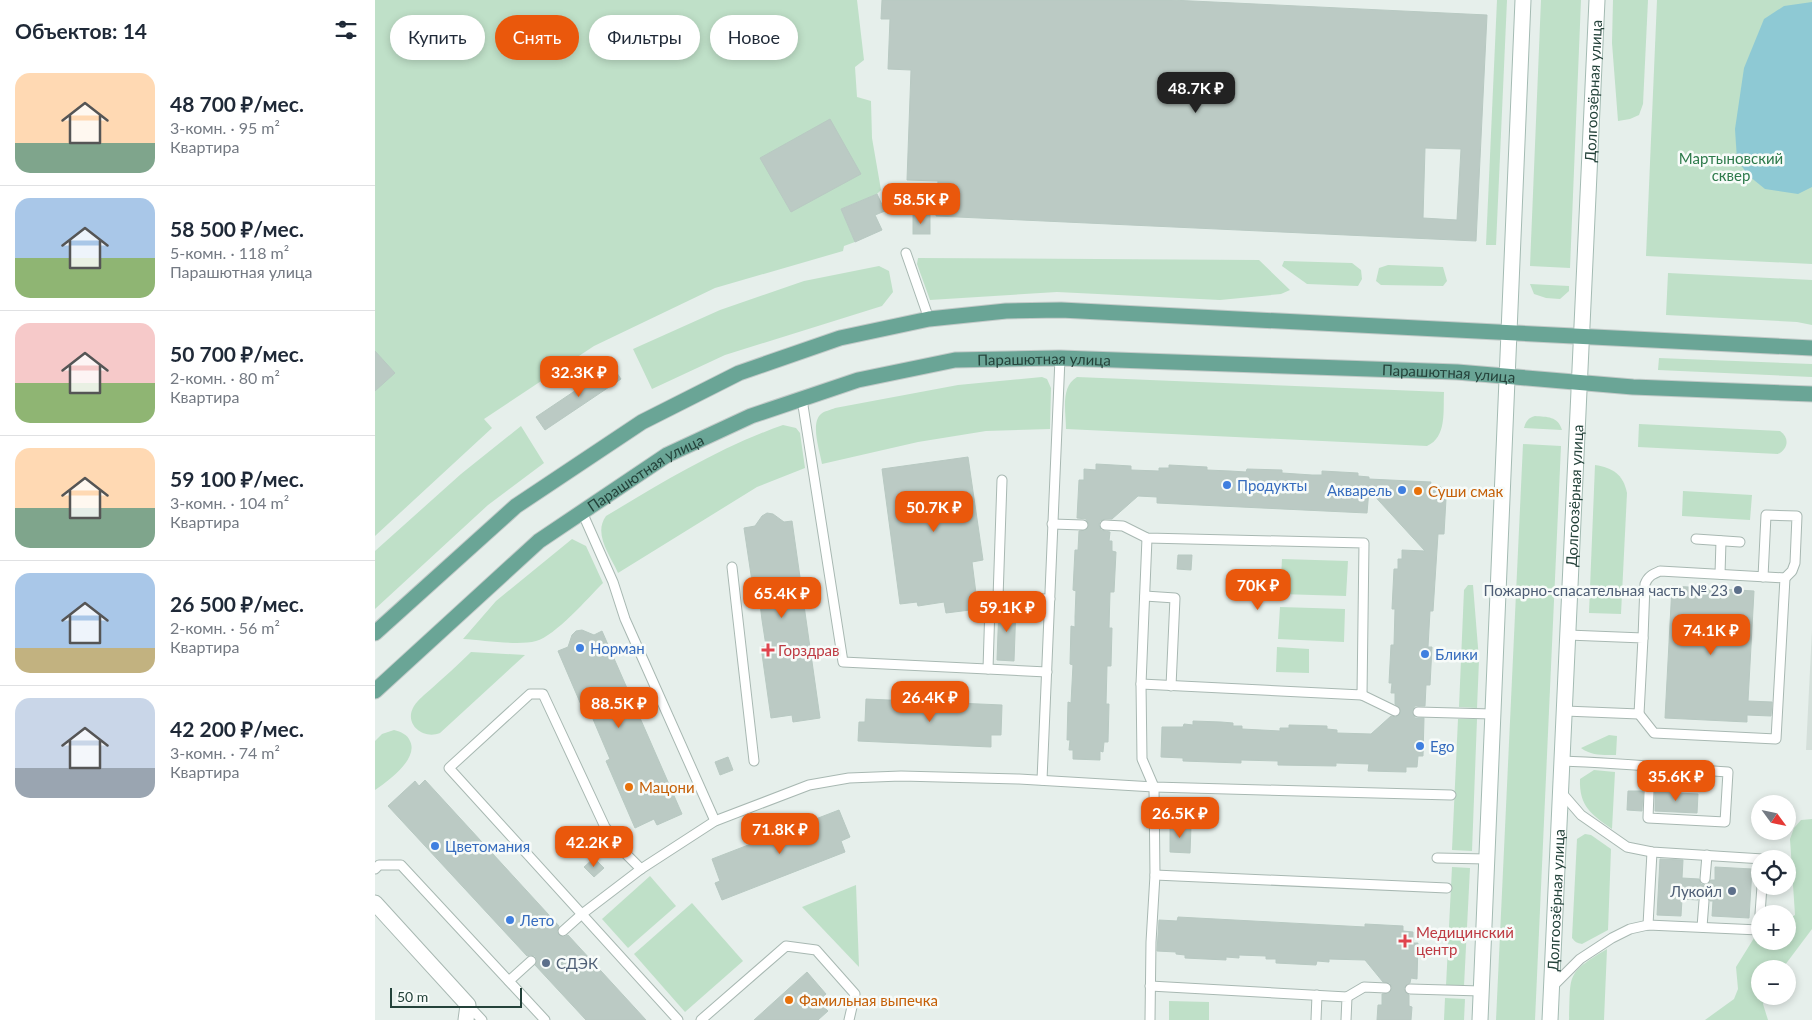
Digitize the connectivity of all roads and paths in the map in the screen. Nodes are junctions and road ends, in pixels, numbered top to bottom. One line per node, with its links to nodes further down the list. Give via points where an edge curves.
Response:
1 (1523, 0): 5 (main road)
2 (1597, 0): 6 (main road, Долгоозёрная улица)
3 (906, 253): 4 (lane)
4 (929, 318): 5 (main road, via 1061,310); 29 (main road, via 840,338 739,373 642,422 516,506)
5 (1509, 333): 6 (main road); 9 (main road)
6 (1583, 336): 7 (main road); 10 (main road, Долгоозёрная улица)
7 (1812, 348)
8 (1060, 358): 9 (main road, Парашютная улица); 12 (main road, Парашютная улица, via 955,360 858,380); 15 (lane)
9 (1507, 376): 10 (main road, Парашютная улица); 41 (main road)
10 (1580, 383): 11 (main road, Парашютная улица); 30 (main road, Долгоозёрная улица)
11 (1812, 394)
12 (802, 400): 14 (main road, Парашютная улица, via 751,416 667,455); 32 (lane, via 843,662)
13 (1002, 480): 27 (lane)
14 (582, 512): 36 (main road, Парашютная улица, via 539,541); 50 (lane)
15 (1052, 524): 16 (lane); 28 (lane)
16 (1083, 525)
17 (1105, 525): 18 (lane, via 1123,526)
18 (1147, 538): 26 (lane); 37 (lane, via 1365,543)
19 (1696, 539): 20 (lane)
20 (1721, 541): 21 (lane); 23 (lane)
21 (1741, 542)
22 (732, 567): 43 (lane)
23 (1720, 574): 24 (lane); 31 (lane, via 1661,571 1653,574 1645,584)
24 (1763, 577): 25 (lane); 25 (lane, via 1766,515 1797,516 1795,563)
25 (1785, 578): 42 (lane, via 1776,739 1653,733)
26 (1145, 596): 34 (lane); 35 (lane, via 1175,598)
27 (998, 598): 28 (lane); 32 (lane, via 990,605)
28 (1049, 599): 33 (lane)
29 (375, 634)
30 (1568, 635): 31 (lane); 39 (main road, Долгоозёрная улица)
31 (1643, 638): 42 (lane)
32 (988, 669): 33 (lane)
33 (1047, 672): 46 (lane)
34 (1141, 684): 35 (lane); 47 (lane, via 1142,759)
35 (1171, 686): 37 (lane)
36 (375, 691)
37 (1362, 695): 38 (lane)
38 (1395, 711)
39 (1565, 711): 42 (lane); 44 (main road, Долгоозёрная улица)
40 (1418, 712): 41 (lane)
41 (1493, 714): 55 (main road)
42 (1639, 714)
43 (754, 761)
44 (1562, 761): 45 (lane); 48 (main road, Долгоозёрная улица)
45 (1650, 767): 45 (lane, via 1648,818 1725,822 1728,772)
46 (1042, 780): 47 (lane); 50 (lane, via 901,776 849,778 809,785)
47 (1154, 787): 49 (lane); 58 (lane)
48 (1561, 792): 51 (lane, via 1581,815 1615,840 1627,847); 71 (main road, Долгоозёрная улица)
49 (1451, 795)
50 (715, 821): 57 (lane)
51 (1652, 852): 52 (lane); 64 (lane)
52 (1707, 855): 54 (lane); 59 (lane)
53 (1437, 858): 55 (lane)
54 (1751, 858)
55 (1487, 859): 74 (main road)
56 (375, 869): 69 (lane, via 379,866 401,866)
57 (641, 869): 63 (lane); 63 (lane, via 605,827 543,694 530,694 449,768)
58 (1155, 875): 60 (lane); 70 (lane)
59 (1705, 879)
60 (1447, 888)
61 (1704, 901): 65 (lane)
62 (375, 903): 77 (main road)
63 (582, 914): 67 (lane); 80 (lane)
64 (1648, 924): 65 (lane); 71 (lane, via 1612,938 1579,959)
65 (1703, 927): 66 (lane)
66 (1751, 930)
67 (563, 931)
68 (531, 961): 69 (lane)
69 (509, 981): 79 (lane)
70 (1150, 986): 75 (lane); 83 (lane)
71 (1552, 987): 87 (main road, Долгоозёрная улица)
72 (1386, 988): 76 (lane, via 1363,987)
73 (1410, 989): 74 (lane)
74 (1481, 991): 86 (main road)
75 (1317, 996): 76 (lane); 84 (lane)
76 (1347, 997): 85 (lane)
77 (467, 1013): 78 (lane)
78 (482, 1020)
79 (545, 1020)
80 (678, 1020)
81 (701, 1020): 82 (lane, via 786,946 816,950 855,994)
82 (849, 1020)
83 (1150, 1020)
84 (1316, 1020)
85 (1346, 1020)
86 (1480, 1020)
87 (1550, 1020)

